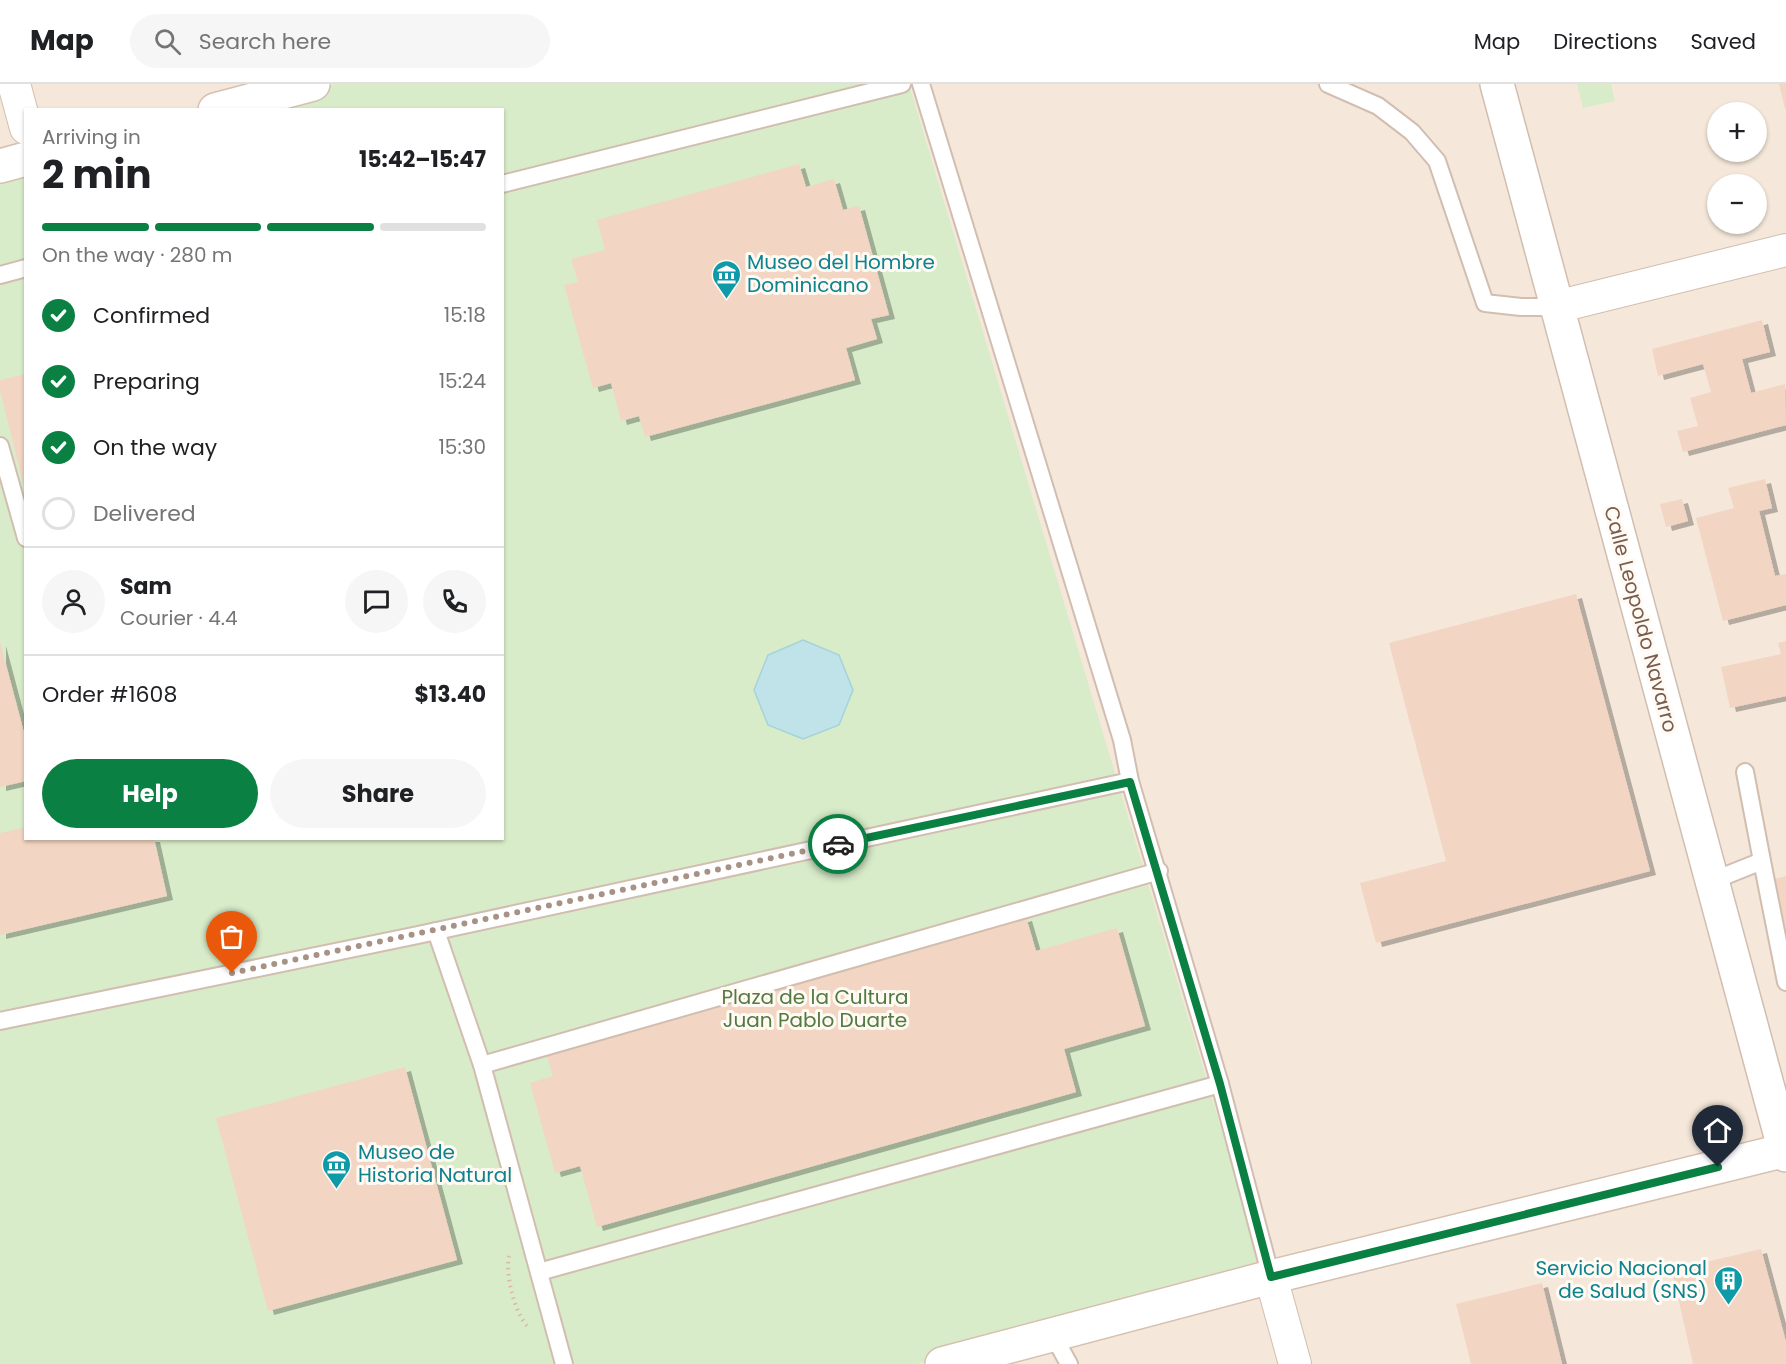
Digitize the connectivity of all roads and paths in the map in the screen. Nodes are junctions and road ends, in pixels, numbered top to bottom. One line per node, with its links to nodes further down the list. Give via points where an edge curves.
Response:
1 (14, 84): 8 (street)
2 (313, 84): 7 (street)
3 (902, 84): 11 (lane)
4 (921, 84): 19 (lane, via 1122,740)
5 (1328, 84): 15 (lane, via 1378,106 1412,132 1437,161 1485,303)
6 (1497, 84): 15 (street, Calle Leopoldo Navarro)
7 (223, 108)
8 (24, 121)
9 (24, 160): 10 (street)
10 (0, 166)
11 (504, 184)
12 (1786, 250): 15 (street)
13 (24, 269): 14 (lane)
14 (0, 275)
15 (1556, 307): 22 (street, Calle Leopoldo Navarro)
16 (0, 446): 17 (lane)
17 (24, 531)
18 (1745, 772): 20 (lane)
19 (1130, 782): 21 (lane); 23 (lane)
20 (1762, 861): 22 (lane); 24 (lane)
21 (1159, 872): 26 (lane); 27 (lane)
22 (1712, 881): 28 (street, Calle Leopoldo Navarro)
23 (436, 931): 25 (lane); 26 (lane)
24 (1786, 982)
25 (0, 1021)
26 (482, 1065): 29 (lane)
27 (1220, 1084): 29 (lane); 30 (lane)
28 (1786, 1152): 30 (street)
29 (539, 1272): 32 (lane)
30 (1271, 1277): 31 (street); 35 (street)
31 (1053, 1335): 33 (street); 34 (lane)
32 (564, 1364)
33 (942, 1364)
34 (1069, 1364)
35 (1295, 1364)

